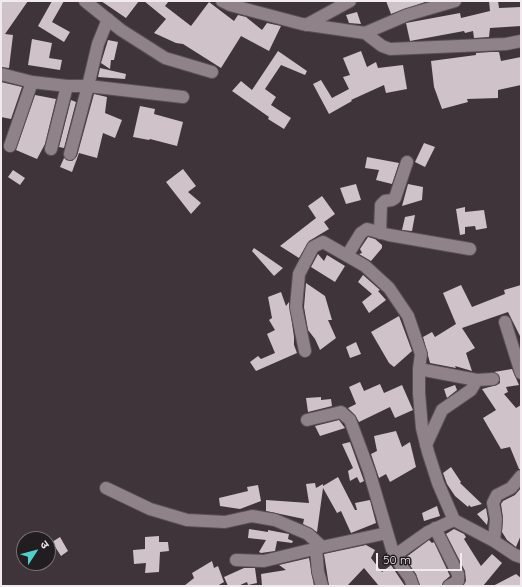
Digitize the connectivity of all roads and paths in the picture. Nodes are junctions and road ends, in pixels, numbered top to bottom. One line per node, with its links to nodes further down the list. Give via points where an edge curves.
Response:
1 (85, 1): 6 (street)
2 (222, 1): 5 (street)
3 (350, 1): 7 (street)
4 (455, 1): 8 (street, via 407,15)
5 (254, 6): 7 (street)
6 (108, 19): 10 (street, via 165,58); 14 (street, via 98,44)
7 (306, 25): 8 (street)
8 (364, 33): 9 (street, via 390,50)
9 (521, 41)
10 (212, 72)
11 (1, 74): 12 (street)
12 (32, 82): 13 (street); 16 (street)
13 (67, 86): 14 (street); 17 (street)
14 (88, 86): 15 (street); 18 (street)
15 (183, 97)
16 (10, 146)
17 (51, 149)
18 (70, 154)
19 (407, 162): 20 (street, via 395,198 385,201 382,205)
20 (380, 233): 21 (street); 22 (street, via 364,230)
21 (470, 250)
22 (348, 254): 24 (street, via 323,242 319,243 312,247 299,274 296,307); 25 (street, via 389,288 408,316 421,354)
23 (505, 322): 26 (street)
24 (305, 351)
25 (419, 369): 28 (street); 30 (street, via 422,428)
26 (521, 373)
27 (493, 379): 28 (street)
28 (477, 380): 30 (street, via 471,390 442,410)
29 (307, 420): 35 (street, via 341,412 350,420 369,471)
30 (426, 445): 33 (street)
31 (521, 476): 36 (street, via 511,488 494,498)
32 (106, 488): 37 (street, via 150,509 188,520 225,522 252,516 275,520 308,534)
33 (454, 520): 34 (street); 36 (street)
34 (435, 528): 38 (street); 43 (street, via 458,574 458,581)
35 (387, 533): 37 (street); 38 (street)
36 (494, 541): 39 (street)
37 (319, 548): 40 (street, via 264,561); 41 (street, via 318,572)
38 (394, 556): 42 (street)
39 (521, 557)
40 (236, 560)
41 (322, 586)
42 (413, 586)
43 (449, 586)

